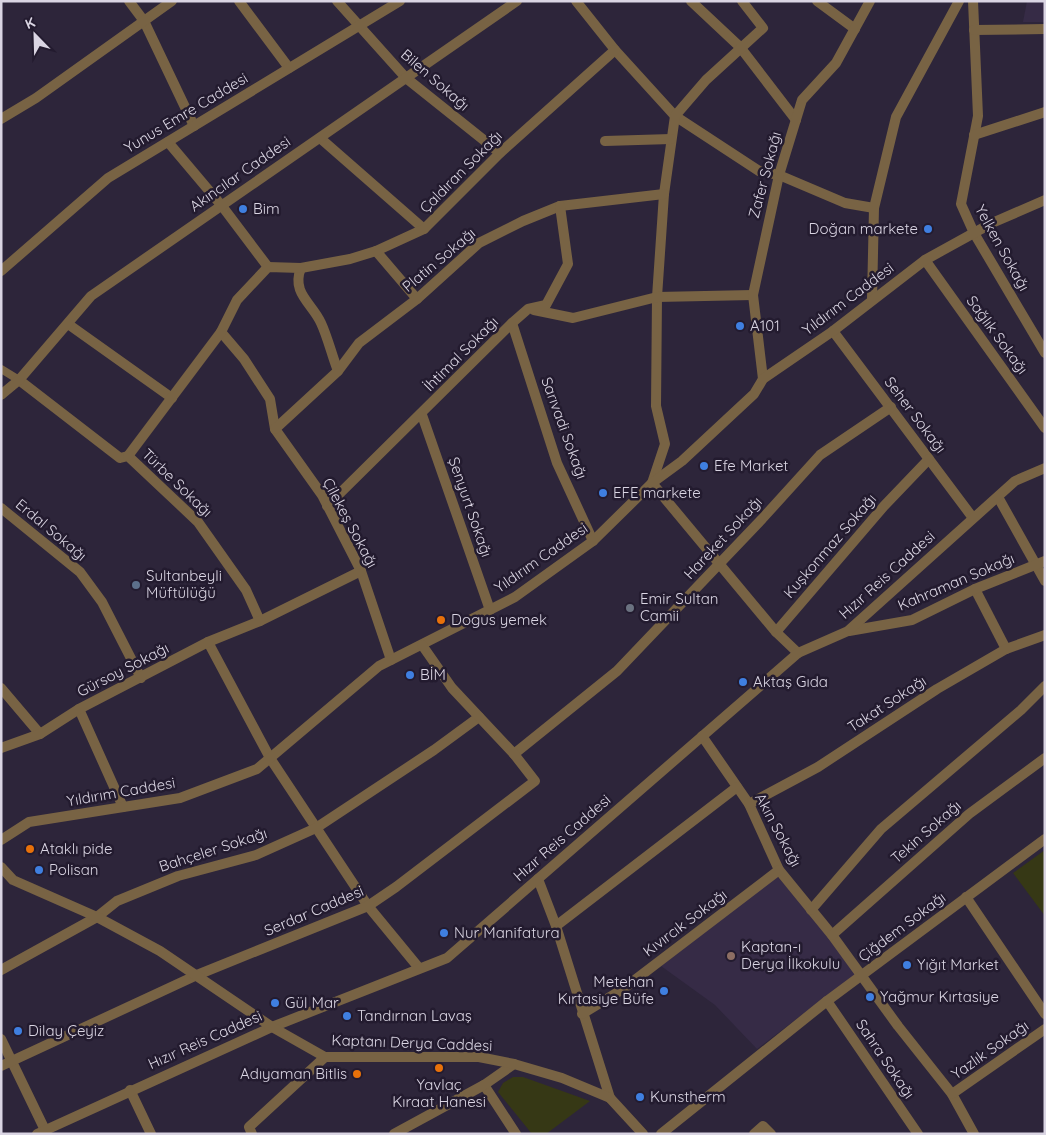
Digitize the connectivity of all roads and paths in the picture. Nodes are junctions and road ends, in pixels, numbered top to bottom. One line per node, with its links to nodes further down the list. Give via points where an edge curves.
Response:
1 (129, 1): 14 (street)
2 (172, 1): 14 (street)
3 (239, 1): 21 (street)
4 (337, 1): 15 (street, Bilen Sokağı)
5 (400, 1): 15 (street, Yunus Emre Caddesi)
6 (517, 1): 22 (street, Akıncılar Caddesi)
7 (576, 1): 20 (street)
8 (691, 1): 19 (street)
9 (742, 1): 19 (street, via 763,28)
10 (817, 1): 16 (street)
11 (870, 1): 16 (street, Zafer Sokağı)
12 (959, 1): 39 (street, via 896,117)
13 (973, 1): 18 (street, Yelken Sokağı)
14 (144, 21): 25 (street); 27 (street)
15 (358, 27): 21 (street, Yunus Emre Caddesi); 22 (street, Bilen Sokağı)
16 (855, 29): 26 (street, Zafer Sokağı, via 836,63 802,100)
17 (1045, 29): 18 (street)
18 (974, 30): 28 (street, Yelken Sokağı, via 978,116)
19 (740, 47): 24 (street); 26 (street)
20 (615, 50): 24 (street); 33 (street, Çaldıran Sokağı)
21 (289, 68): 27 (street, Yunus Emre Caddesi)
22 (406, 78): 29 (street, Akıncılar Caddesi); 33 (street, Bilen Sokağı)
23 (1045, 112): 28 (street)
24 (675, 116): 30 (street); 34 (street, via 759,171)
25 (1, 119)
26 (796, 120): 34 (street, Zafer Sokağı)
27 (194, 126): 32 (street, Yunus Emre Caddesi)
28 (974, 135): 41 (street, Yelken Sokağı, via 961,204)
29 (320, 138): 37 (street, Akıncılar Caddesi); 40 (street)
30 (671, 139): 31 (street); 35 (street)
31 (605, 141)
32 (168, 142): 37 (street); 46 (street, Yunus Emre Caddesi, via 108,178)
33 (500, 153): 40 (street, Çaldıran Sokağı)
34 (779, 175): 39 (street, via 845,203); 47 (street, Zafer Sokağı)
35 (664, 194): 38 (street, Platin Sokağı); 48 (street)
36 (1044, 202): 41 (street, Yıldırım Caddesi)
37 (222, 206): 44 (street); 53 (street, Akıncılar Caddesi, via 91,296)
38 (560, 206): 49 (street, Platin Sokağı, via 479,244); 51 (street, İhtimal Sokağı, via 568,264 546,306)
39 (874, 208): 50 (street)
40 (424, 229): 42 (street, Çaldıran Sokağı)
41 (974, 233): 43 (street, Yıldırım Caddesi); 56 (street, Yelken Sokağı)
42 (376, 251): 45 (street, Çaldıran Sokağı); 49 (street)
43 (924, 260): 50 (street, Yıldırım Caddesi); 65 (street, Sağlık Sokağı)
44 (268, 267): 45 (street, Çaldıran Sokağı); 55 (street, via 237,300)
45 (301, 268): 58 (street, via 297,278 303,298 321,322)
46 (1, 271)
47 (753, 295): 48 (street); 59 (street, Zafer Sokağı)
48 (657, 297): 51 (street, via 574,318); 70 (street, via 656,406 665,444)
49 (418, 299): 58 (street, Platin Sokağı, via 359,343)
50 (872, 299): 54 (street, Yıldırım Caddesi)
51 (528, 309): 52 (street, İhtimal Sokağı)
52 (512, 323): 64 (street, İhtimal Sokağı); 75 (street, Sarıvadi Sokağı, via 558,463)
53 (68, 324): 60 (street, Akıncılar Caddesi); 62 (street)
54 (833, 331): 59 (street, Yıldırım Caddesi); 63 (street, Seher Sokağı)
55 (220, 332): 62 (street); 66 (street, Çilekeş Sokağı, via 244,359 270,399)
56 (1045, 353)
57 (1, 369): 60 (lane)
58 (338, 371): 66 (street, Platin Sokağı)
59 (764, 379): 70 (street, Yıldırım Caddesi, via 747,401 682,461)
60 (19, 380): 61 (street, Akıncılar Caddesi); 67 (street, Türbe Sokağı, via 120,458)
61 (1, 395)
62 (172, 398): 67 (street)
63 (891, 407): 68 (street, Seher Sokağı); 77 (street, Hareket Sokağı, via 820,455)
64 (422, 415): 72 (street, İhtimal Sokağı); 81 (street, Şenyurt Sokağı)
65 (1045, 428)
66 (276, 429): 72 (street, Çilekeş Sokağı)
67 (128, 456): 82 (street, Türbe Sokağı, via 198,522 246,590)
68 (929, 459): 74 (street, Seher Sokağı); 84 (street, Kuşkonmaz Sokağı, via 884,506)
69 (1045, 468): 71 (street, Hızır Reis Caddesi, via 1015,481)
70 (652, 483): 75 (street, Yıldırım Caddesi); 77 (street)
71 (998, 497): 74 (street, Hızır Reis Caddesi); 76 (street)
72 (327, 506): 78 (street, Çilekeş Sokağı)
73 (1, 508): 91 (street, Erdal Sokağı, via 80,572 102,602)
74 (973, 518): 83 (street, Hızır Reis Caddesi)
75 (594, 542): 81 (street, Yıldırım Caddesi, via 515,597)
76 (1040, 563): 79 (street); 80 (street, Kahraman Sokağı)
77 (719, 565): 84 (street); 99 (street, Hareket Sokağı, via 617,671)
78 (360, 571): 82 (street, Gürsoy Sokağı); 90 (street, Çilekeş Sokağı)
79 (1045, 581)
80 (975, 589): 83 (street, Kahraman Sokağı, via 912,620); 88 (street)
81 (490, 610): 87 (street, Yıldırım Caddesi)
82 (260, 621): 86 (street, Gürsoy Sokağı)
83 (848, 631): 89 (street, Hızır Reis Caddesi)
84 (776, 632): 89 (street)
85 (1045, 636): 88 (street, Takat Sokağı)
86 (208, 642): 91 (street, Gürsoy Sokağı); 100 (street)
87 (422, 645): 90 (street, Yıldırım Caddesi); 95 (street, Serdar Caddesi, via 452,688)
88 (1006, 649): 103 (street, Takat Sokağı, via 937,689 818,767)
89 (798, 653): 97 (street, Hızır Reis Caddesi)
90 (391, 660): 100 (street, Yıldırım Caddesi, via 379,666)
91 (141, 678): 94 (street, Gürsoy Sokağı)
92 (1045, 686): 113 (street, via 881,829)
93 (1, 688): 96 (street)
94 (79, 709): 96 (street, Gürsoy Sokağı); 104 (street)
95 (479, 717): 99 (street, Serdar Caddesi); 105 (street, Bahçeler Sokağı)
96 (40, 734): 98 (street, Gürsoy Sokağı)
97 (702, 736): 102 (street, Akın Sokağı); 110 (street, Hızır Reis Caddesi)
98 (1, 748)
99 (514, 754): 112 (street, Serdar Caddesi, via 535,781)
100 (270, 758): 104 (street, Yıldırım Caddesi, via 258,768 180,798); 105 (street)
101 (1045, 758): 116 (street, Tekin Sokağı, via 969,814)
102 (737, 787): 103 (street, Akın Sokağı); 115 (street)
103 (749, 804): 109 (street, Akın Sokağı)
104 (123, 807): 107 (street, Yıldırım Caddesi, via 29,822)
105 (316, 828): 112 (street); 114 (street, Bahçeler Sokağı, via 256,855 178,876 117,901)
106 (1045, 839): 111 (street, Çiğdem Sokağı)
107 (1, 840)
108 (1, 867): 114 (street, Kaptanı Derya Caddesi, via 13,880)
109 (779, 870): 113 (street, Akın Sokağı); 122 (street, Kıvırcık Sokağı, via 623,989)
110 (538, 879): 115 (street); 117 (street, Hızır Reis Caddesi, via 447,958)
111 (966, 897): 120 (street, Çiğdem Sokağı); 123 (street)
112 (368, 906): 117 (street); 119 (street, Serdar Caddesi)
113 (811, 910): 116 (street, Akın Sokağı)
114 (97, 917): 118 (street, Bahçeler Sokağı); 119 (street, Kaptanı Derya Caddesi)
115 (556, 926): 122 (street)
116 (832, 935): 120 (street, Akın Sokağı)
117 (419, 968): 124 (street, Hızır Reis Caddesi)
118 (1, 970)
119 (197, 975): 124 (street, Kaptanı Derya Caddesi); 128 (street, Serdar Caddesi)
120 (862, 976): 121 (street, Çiğdem Sokağı); 132 (street, Akın Sokağı)
121 (828, 1001): 140 (street, Çiğdem Sokağı); 143 (street, Sahra Sokağı)
122 (582, 1014): 133 (street)
123 (1045, 1014)
124 (272, 1027): 127 (street, Kaptanı Derya Caddesi); 131 (street, Hızır Reis Caddesi)
125 (1045, 1029): 132 (street, Yazlık Sokağı)
126 (1, 1039): 128 (street)
127 (325, 1056): 129 (street, Kaptanı Derya Caddesi, via 479,1057); 136 (street, via 249,1127)
128 (6, 1064): 134 (street)
129 (514, 1064): 130 (street); 133 (street, Kaptanı Derya Caddesi, via 562,1078)
130 (484, 1085): 137 (street); 138 (street)
131 (130, 1090): 134 (street, Hızır Reis Caddesi); 135 (street)
132 (952, 1094): 144 (street, Akın Sokağı)
133 (610, 1098): 139 (street, Kaptanı Derya Caddesi)
134 (41, 1132)
135 (151, 1134)
136 (252, 1134)
137 (394, 1134)
138 (516, 1134)
139 (643, 1134)
140 (661, 1134)
141 (754, 1134): 142 (street, via 763,1126)
142 (772, 1134)
143 (918, 1134)
144 (974, 1134)

